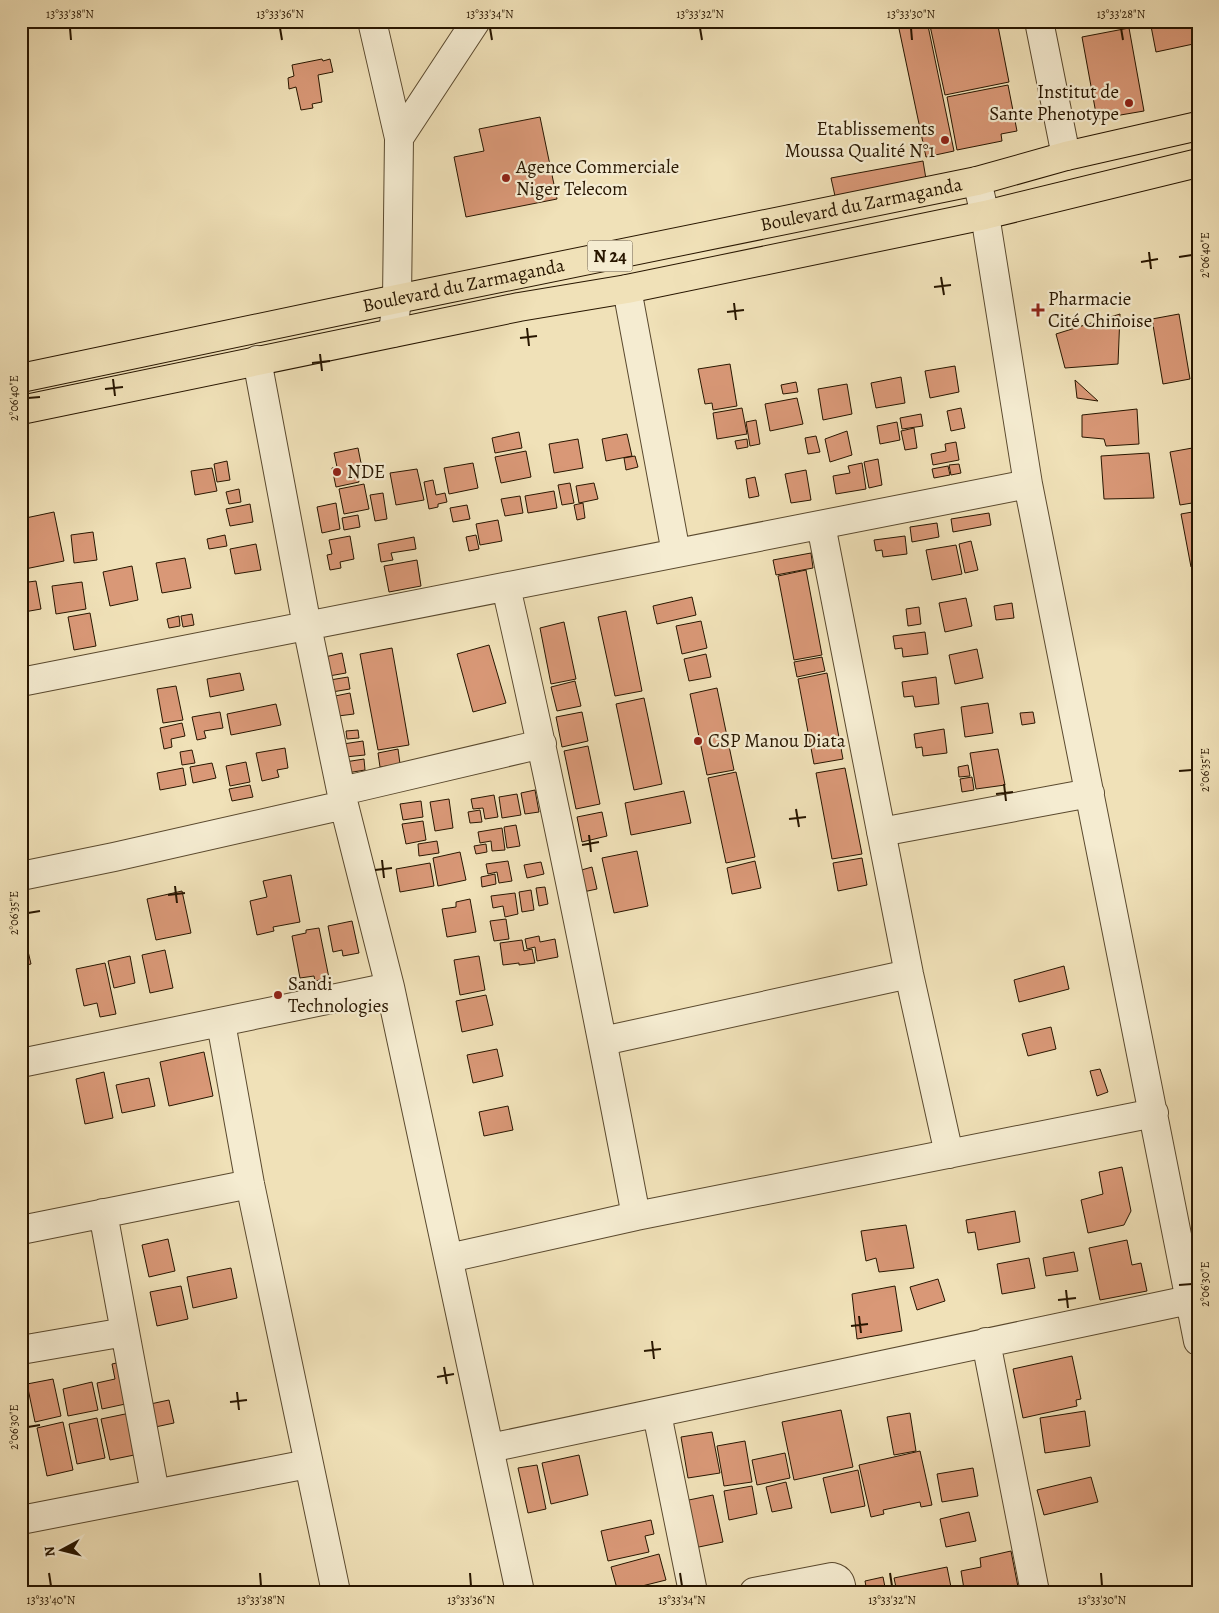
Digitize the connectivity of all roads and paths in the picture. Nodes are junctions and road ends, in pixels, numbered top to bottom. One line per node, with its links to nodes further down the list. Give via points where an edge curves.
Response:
1 (372, 21): 5 (street)
2 (476, 21): 5 (street)
3 (1039, 21): 6 (street)
4 (1198, 126): 6 (main road, Boulevard du Zarmaganda / N 24)
5 (399, 138): 11 (street)
6 (1066, 156): 8 (main road, Boulevard du Zarmaganda / N 24)
7 (1198, 163): 9 (main road, Boulevard du Zarmaganda / N 24)
8 (977, 181): 9 (street); 11 (main road, Boulevard du Zarmaganda / N 24)
9 (985, 215): 10 (main road, Boulevard du Zarmaganda / N 24); 16 (street)
10 (627, 289): 12 (main road, Boulevard du Zarmaganda / N 24); 18 (street)
11 (397, 299): 12 (street); 14 (main road, Boulevard du Zarmaganda / N 24)
12 (393, 333): 13 (main road, Boulevard du Zarmaganda / N 24)
13 (257, 360): 15 (main road, Boulevard du Zarmaganda / N 24); 20 (street)
14 (21, 378)
15 (21, 410)
16 (1028, 484): 17 (street); 23 (street)
17 (821, 525): 18 (street); 25 (street)
18 (676, 553): 19 (street)
19 (506, 587): 20 (street); 22 (street)
20 (307, 626): 21 (street); 24 (street)
21 (21, 682)
22 (542, 744): 24 (street); 30 (street)
23 (1090, 793): 25 (street); 32 (street)
24 (343, 798): 26 (street, via 114,857); 28 (street)
25 (881, 832): 27 (street)
26 (21, 876)
27 (909, 974): 30 (street); 33 (street)
28 (390, 987): 29 (street); 38 (street)
29 (221, 1023): 31 (street); 34 (street)
30 (603, 1041): 36 (street)
31 (21, 1063)
32 (1154, 1113): 33 (street); 39 (street)
33 (948, 1154): 36 (street)
34 (250, 1184): 35 (street); 46 (street)
35 (103, 1213): 37 (street); 40 (street)
36 (636, 1216): 38 (street)
37 (21, 1230)
38 (449, 1258): 45 (street)
39 (1189, 1300): 41 (street); 42 (street)
40 (125, 1332): 43 (street); 47 (street)
41 (1198, 1341)
42 (986, 1342): 44 (street); 54 (street)
43 (21, 1350)
44 (657, 1414): 45 (street); 51 (street)
45 (490, 1448): 50 (street)
46 (308, 1464): 47 (street); 49 (street)
47 (154, 1493): 48 (street)
48 (21, 1520)
49 (336, 1592)
50 (520, 1592)
51 (693, 1592)
52 (754, 1592): 53 (street, via 832,1577 838,1579)
53 (842, 1592)
54 (1035, 1592)

